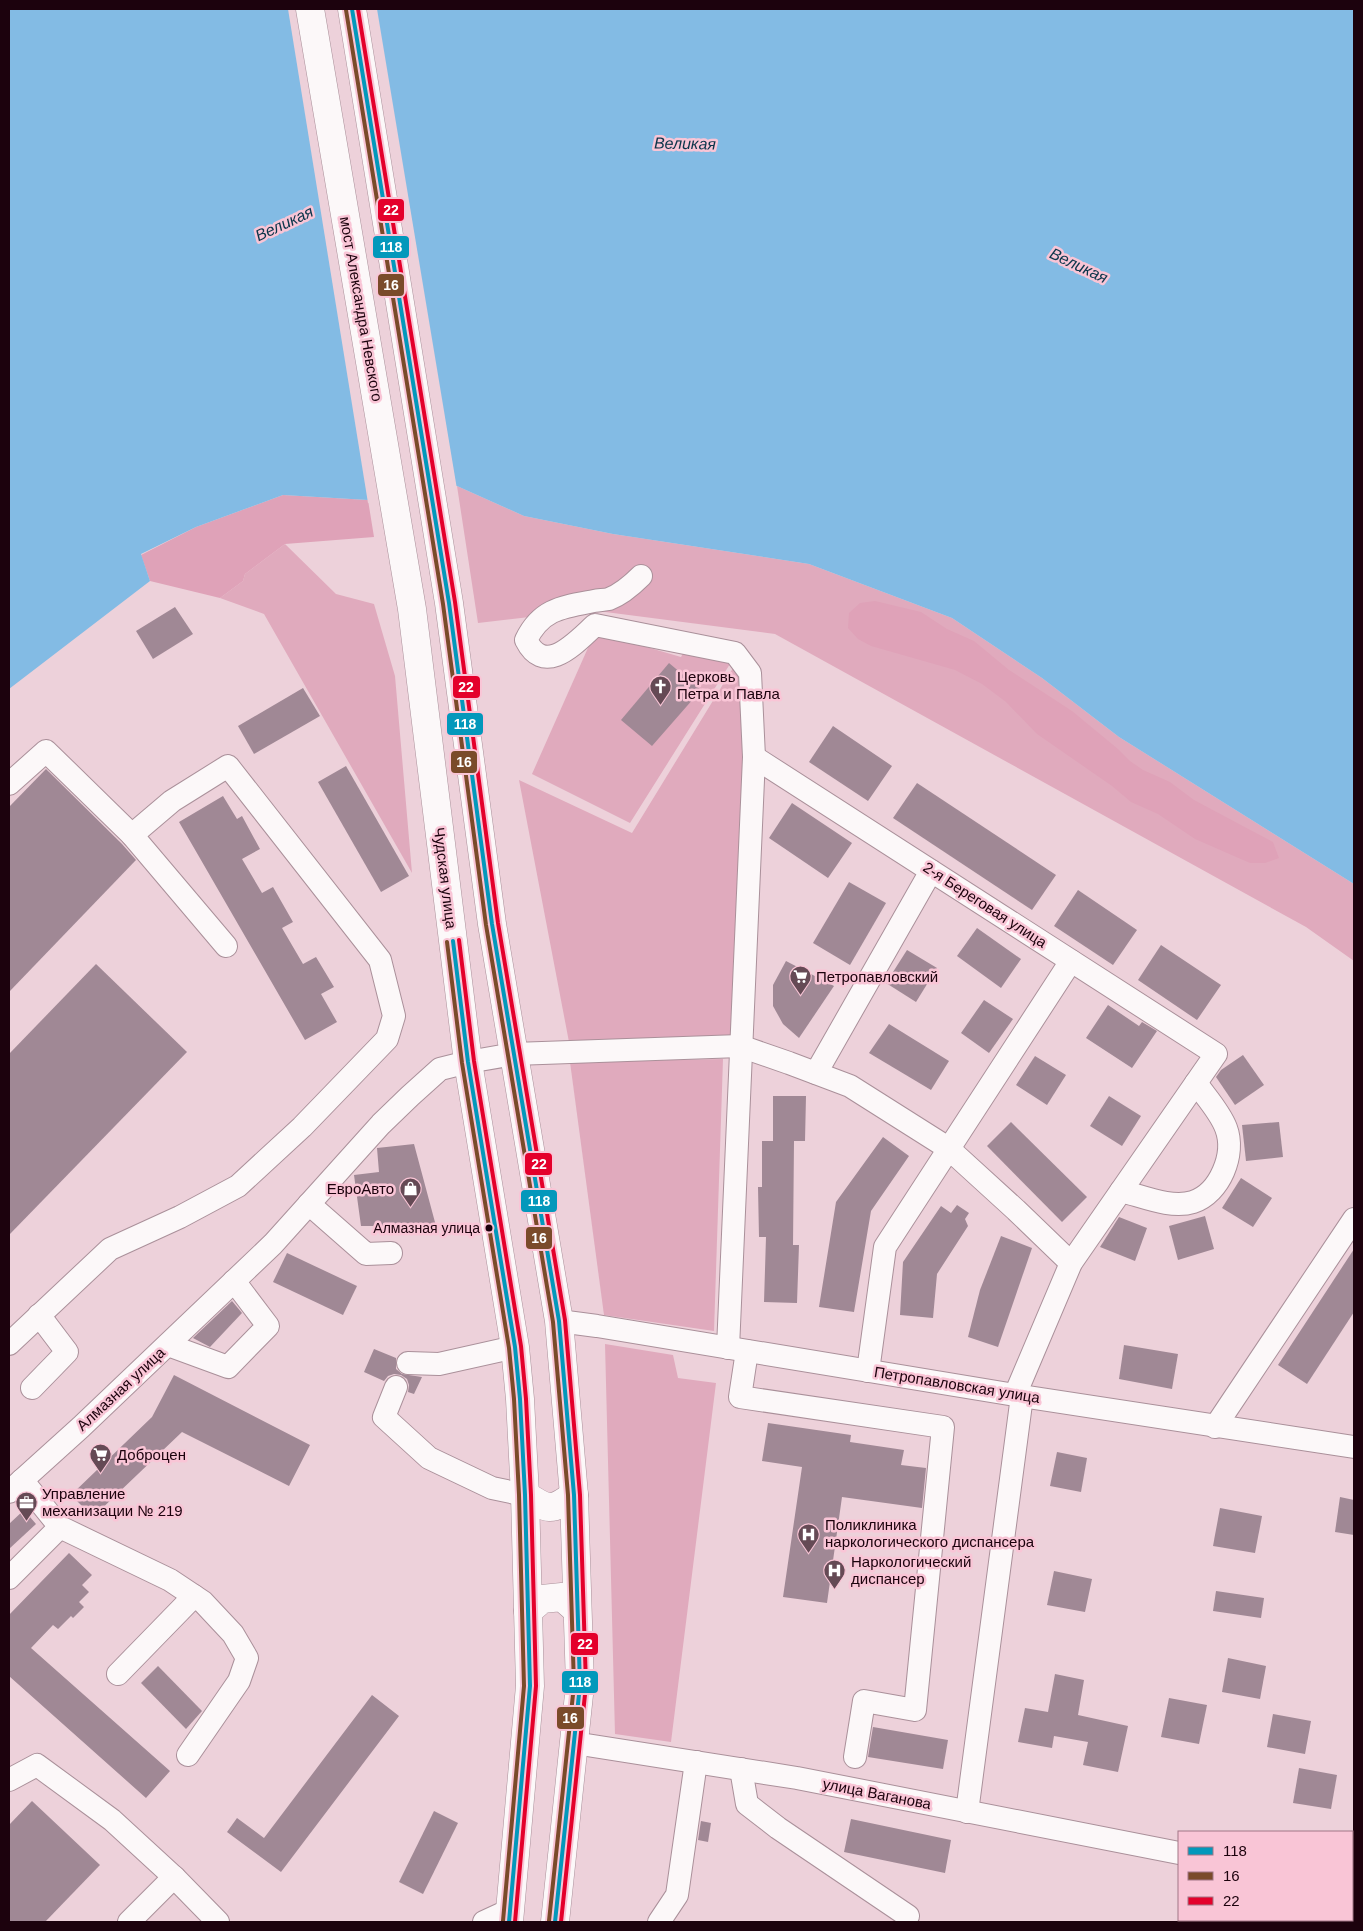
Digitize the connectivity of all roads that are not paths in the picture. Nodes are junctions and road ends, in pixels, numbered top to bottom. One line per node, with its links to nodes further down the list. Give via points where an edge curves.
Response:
1 (310, 9): 4 (highway, мост Александра Невского)
2 (352, 9): 12 (highway, via 449,603 492,924)
3 (641, 576): 5 (street, via 628,589 609,599 553,611 540,618 526,640 531,650 551,657 566,652 594,625 735,653 750,673)
4 (412, 609): 13 (highway, Чудская улица)
5 (754, 757): 8 (street, 2-я Береговая улица); 11 (street)
6 (9, 784): 7 (street, via 46,751)
7 (132, 835): 9 (street); 24 (street, via 172,801 228,766 380,960 394,1016 387,1039 302,1127 238,1186 180,1217 110,1248)
8 (931, 871): 10 (street, 2-я Береговая улица); 14 (street)
9 (226, 946)
10 (1071, 961): 15 (street, 2-я Береговая улица, via 1216,1054); 16 (street)
11 (740, 1046): 12 (street, Алмазная улица); 14 (street); 29 (street)
12 (514, 1054): 13 (street, Алмазная улица); 25 (highway)
13 (468, 1062): 19 (street, Алмазная улица, via 440,1069 410,1096 381,1124); 28 (highway, Чудская улица)
14 (816, 1073): 16 (street, via 850,1086)
15 (1196, 1083): 18 (street); 18 (street, via 1226,1129 1228,1155 1222,1176 1210,1191 1193,1202 1172,1204)
16 (948, 1148): 22 (street); 31 (street, via 885,1247)
17 (344, 1183): 19 (street)
18 (1121, 1191): 22 (street)
19 (314, 1208): 21 (street, via 366,1254); 23 (street, Алмазная улица)
20 (1354, 1219): 35 (street)
21 (391, 1253)
22 (1071, 1263): 34 (street)
23 (234, 1281): 27 (street, Алмазная улица); 27 (street, via 268,1326 228,1367)
24 (40, 1315): 26 (street); 33 (street, via 67,1352)
25 (560, 1322): 29 (street, Петропавловская улица); 39 (highway)
26 (9, 1344)
27 (168, 1345): 37 (street, Алмазная улица)
28 (515, 1347): 30 (street, via 439,1364); 38 (highway, Чудская улица)
29 (737, 1349): 31 (street, Петропавловская улица); 48 (street, via 740,1397 943,1427 915,1710 864,1701)
30 (408, 1363)
31 (868, 1371): 34 (street, Петропавловская улица)
32 (396, 1387): 38 (street, via 384,1417 429,1458 492,1488)
33 (32, 1388)
34 (1019, 1396): 35 (street, Петропавловская улица); 52 (street)
35 (1215, 1427): 36 (street, Петропавловская улица)
36 (1354, 1447)
37 (15, 1486): 40 (street)
38 (525, 1495): 39 (highway, via 543,1507 560,1506); 44 (highway, Чудская улица)
39 (574, 1495): 43 (highway)
40 (60, 1527): 41 (street); 42 (street, via 170,1580)
41 (9, 1578)
42 (194, 1596): 45 (street); 47 (street, via 233,1634 247,1658 239,1681)
43 (577, 1610): 44 (highway, via 562,1597 542,1599); 46 (highway, via 580,1685)
44 (528, 1611): 55 (highway, Чудская улица, via 530,1686)
45 (118, 1674)
46 (574, 1743): 49 (street, улица Ваганова); 60 (highway)
47 (188, 1755)
48 (855, 1757)
49 (696, 1762): 50 (street, улица Ваганова); 61 (street, via 677,1895)
50 (741, 1769): 52 (street, улица Ваганова); 56 (street, via 747,1804)
51 (9, 1780): 54 (street, via 37,1765 112,1820)
52 (967, 1812): 53 (street, улица Ваганова)
53 (1178, 1853)
54 (174, 1877): 57 (street); 58 (street)
55 (509, 1916): 59 (street)
56 (908, 1916)
57 (129, 1922)
58 (218, 1922)
59 (484, 1922)
60 (555, 1922)
61 (659, 1922)

